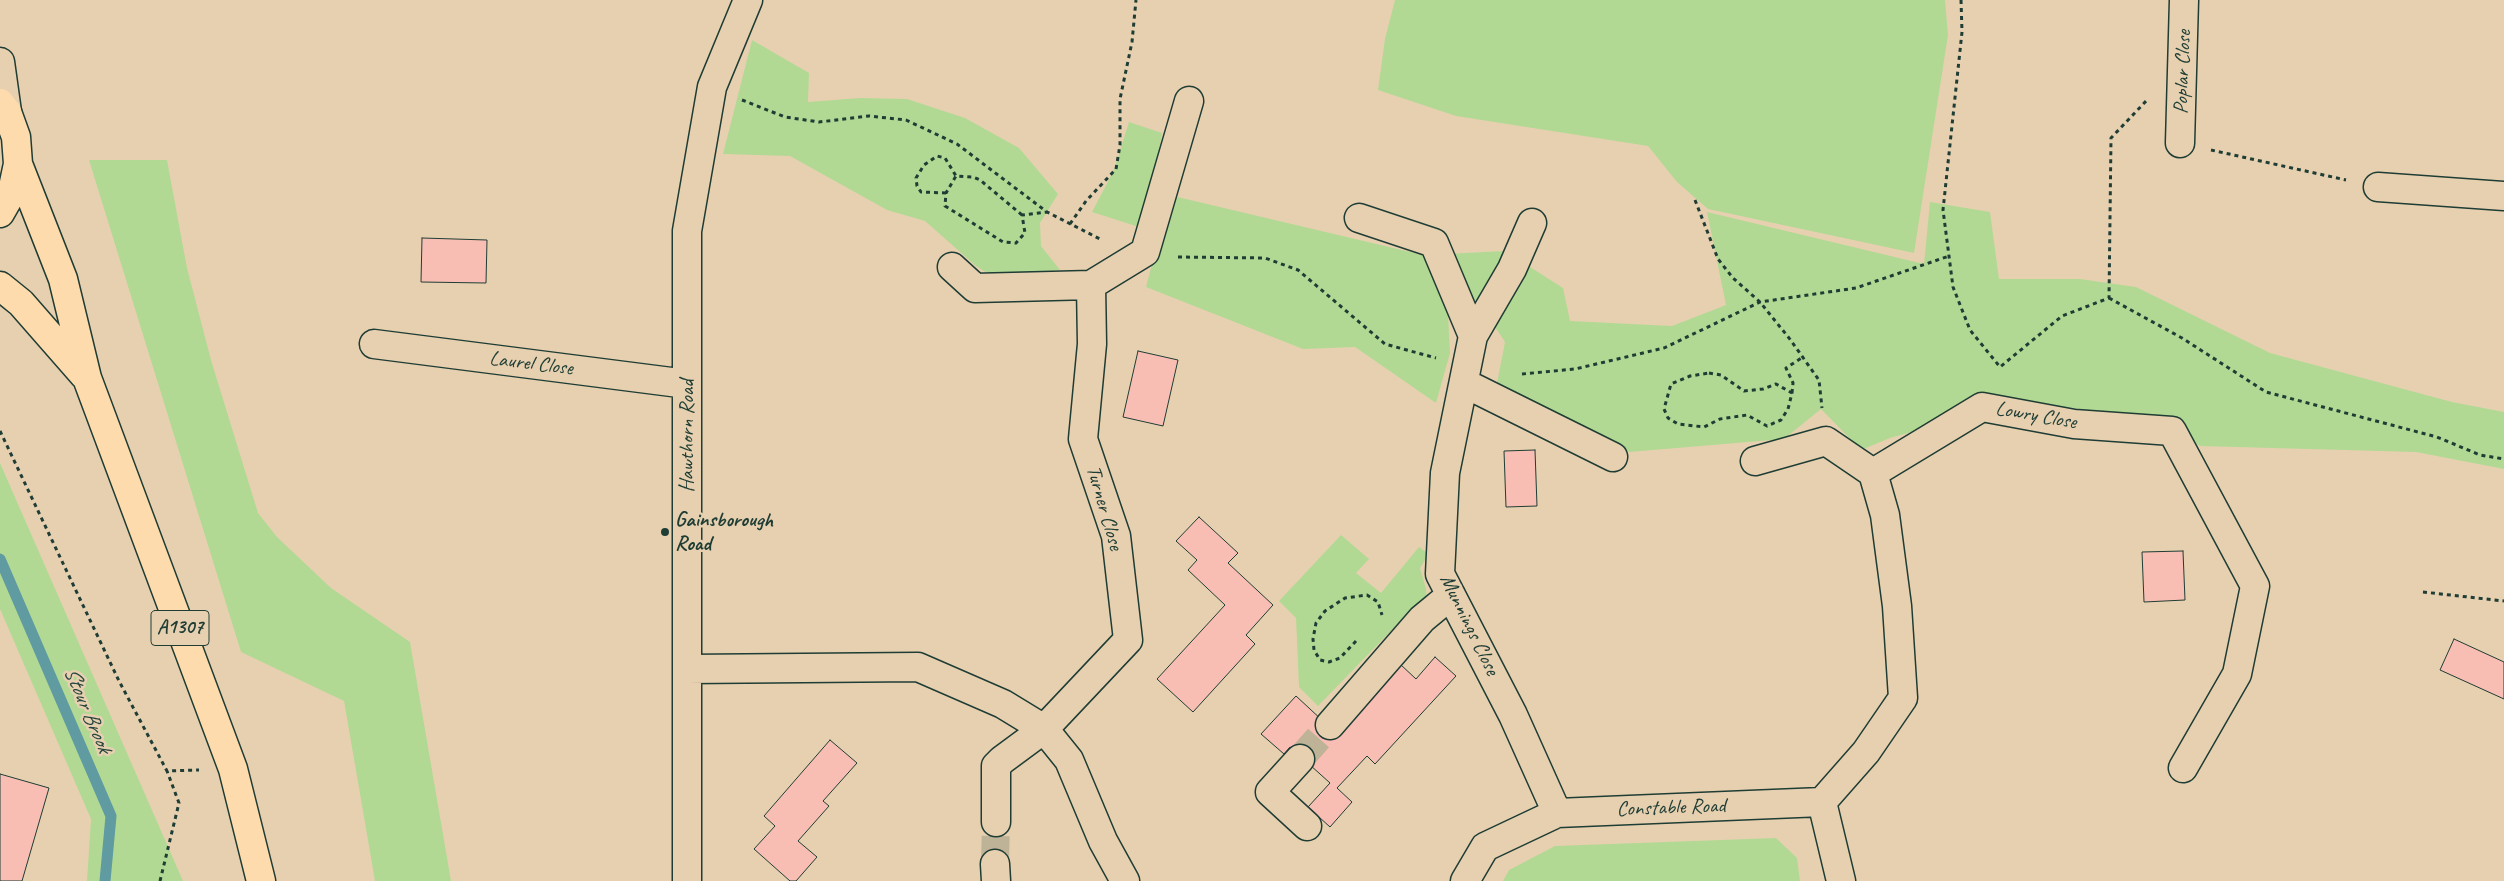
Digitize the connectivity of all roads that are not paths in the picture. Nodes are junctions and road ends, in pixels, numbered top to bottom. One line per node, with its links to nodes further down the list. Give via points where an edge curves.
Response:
1 (748, 0): 20 (street, Hawthorn Road, via 712,87 687,232)
2 (2184, 0): 6 (street, Poplar Close)
3 (0, 62): 5 (street)
4 (1189, 101): 14 (street, via 1144,252)
5 (3, 107): 7 (main road, A1307, via 16,137)
6 (2180, 144)
7 (18, 164): 10 (main road, A1307, via 12,192); 19 (main road, A1307, via 63,279)
8 (2378, 187): 9 (street)
9 (2504, 196)
10 (0, 213)
11 (1359, 218): 16 (street, via 1434,243)
12 (1532, 223): 16 (street, Munnings Close, via 1512,269)
13 (952, 267): 14 (street, via 975,288)
14 (1091, 285): 27 (street, Turner Close, via 1092,344 1083,439 1116,536 1128,640)
15 (0, 286): 19 (main road, A1307, via 20,303)
16 (1473, 336): 18 (street, Munnings Close)
17 (374, 344): 20 (street, Laurel Close)
18 (1465, 375): 21 (street); 24 (street, Munnings Close, via 1445,473 1440,574)
19 (87, 378): 34 (main road, A1307, via 233,769)
20 (687, 384): 25 (street, Hawthorn Road)
21 (1613, 457)
22 (1755, 461): 23 (street, via 1826,441)
23 (1873, 472): 29 (street, Lowry Close, via 1982,407 2074,424 2172,432 2255,586 2237,674); 30 (street, via 1885,515 1897,606 1903,698 1866,752)
24 (1451, 595): 26 (street, via 1422,619); 31 (street, Munnings Close, via 1513,715)
25 (688, 669): 27 (street, via 918,667 1003,704); 35 (street, Hawthorn Road)
26 (1330, 725)
27 (1044, 729): 32 (street, Turner Close, via 996,766); 36 (street, via 1069,760 1103,841)
28 (1300, 759): 33 (street, via 1270,792)
29 (2184, 768)
30 (1822, 802): 31 (street, Constable Road); 38 (street)
31 (1557, 813): 37 (street, Constable Road, via 1485,847)
32 (996, 822)
33 (1307, 826)
34 (261, 881)
35 (687, 881)
36 (1125, 881)
37 (1465, 881)
38 (1841, 881)

